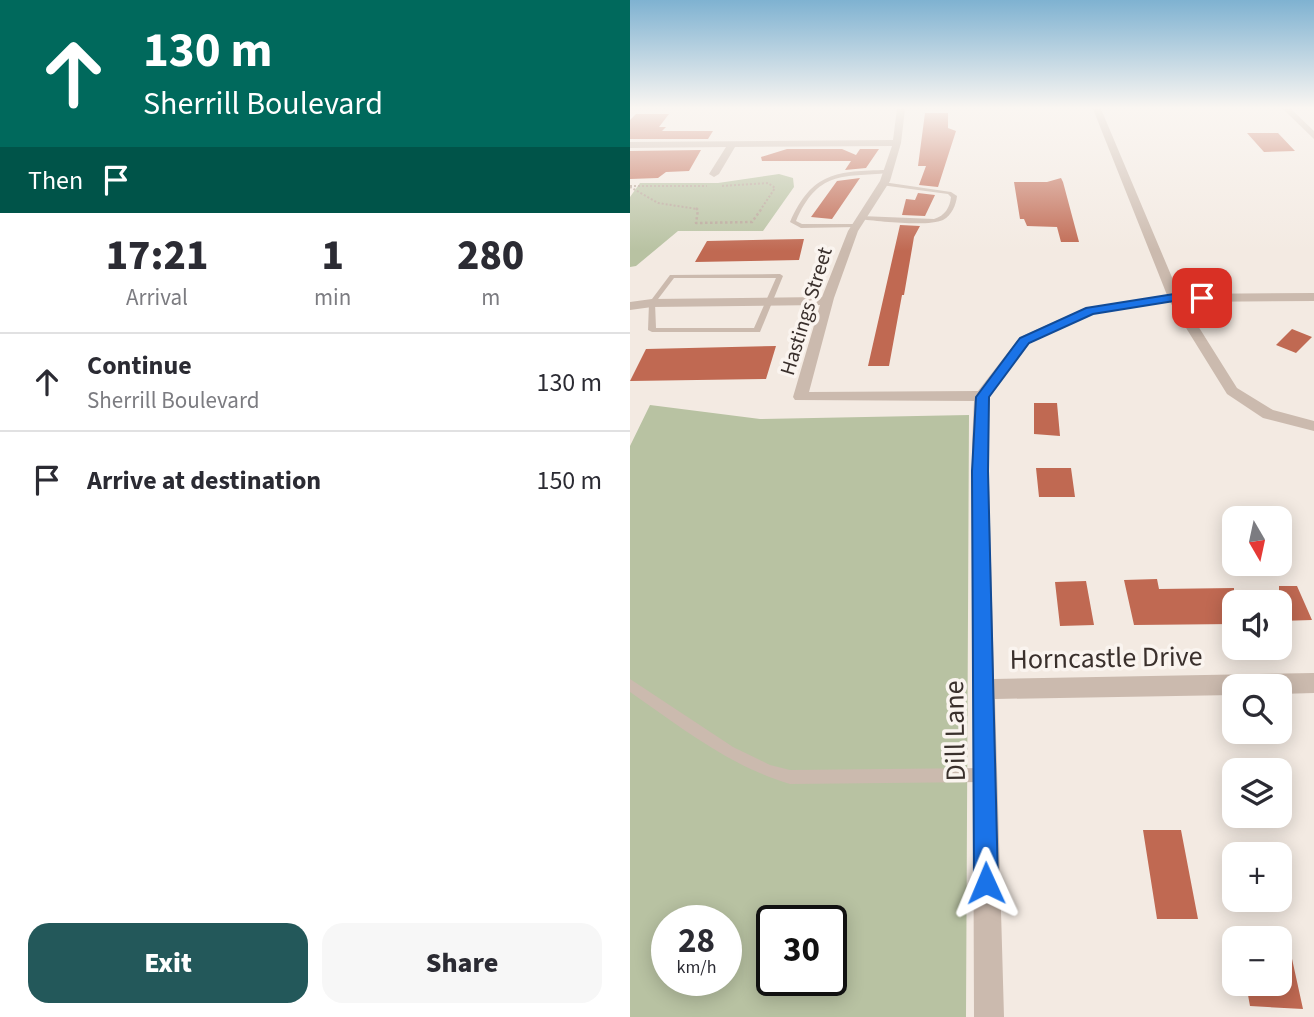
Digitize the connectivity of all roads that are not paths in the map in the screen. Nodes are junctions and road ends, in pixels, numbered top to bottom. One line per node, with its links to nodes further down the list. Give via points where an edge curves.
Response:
1 (725, 156): 4 (street)
2 (892, 156): 5 (street, Hastings Street)
3 (1116, 156): 8 (street)
4 (714, 174)
5 (885, 178): 6 (street, Hastings Street); 6 (lane, via 843,173 828,178 817,184 793,222 801,226); 6 (lane, via 949,193 954,202 948,213 936,220)
6 (858, 222): 9 (street, Hastings Street)
7 (1314, 297): 8 (street)
8 (1174, 298): 13 (street, via 1090,311 1025,340); 14 (street, via 1232,391 1268,414)
9 (828, 300): 10 (street); 13 (street, Hastings Street, via 800,397)
10 (769, 301): 11 (street); 11 (lane, via 757,330 652,330); 11 (lane, via 780,276 672,276)
11 (652, 303): 12 (street)
12 (630, 306)
13 (982, 397): 17 (street, Dill Lane)
14 (1314, 426)
15 (1314, 683): 17 (street, Horncastle Drive)
16 (630, 685): 18 (lane, via 767,773 790,777)
17 (983, 689): 18 (street, Dill Lane)
18 (984, 775): 19 (street, Dill Lane)
19 (989, 1017)

